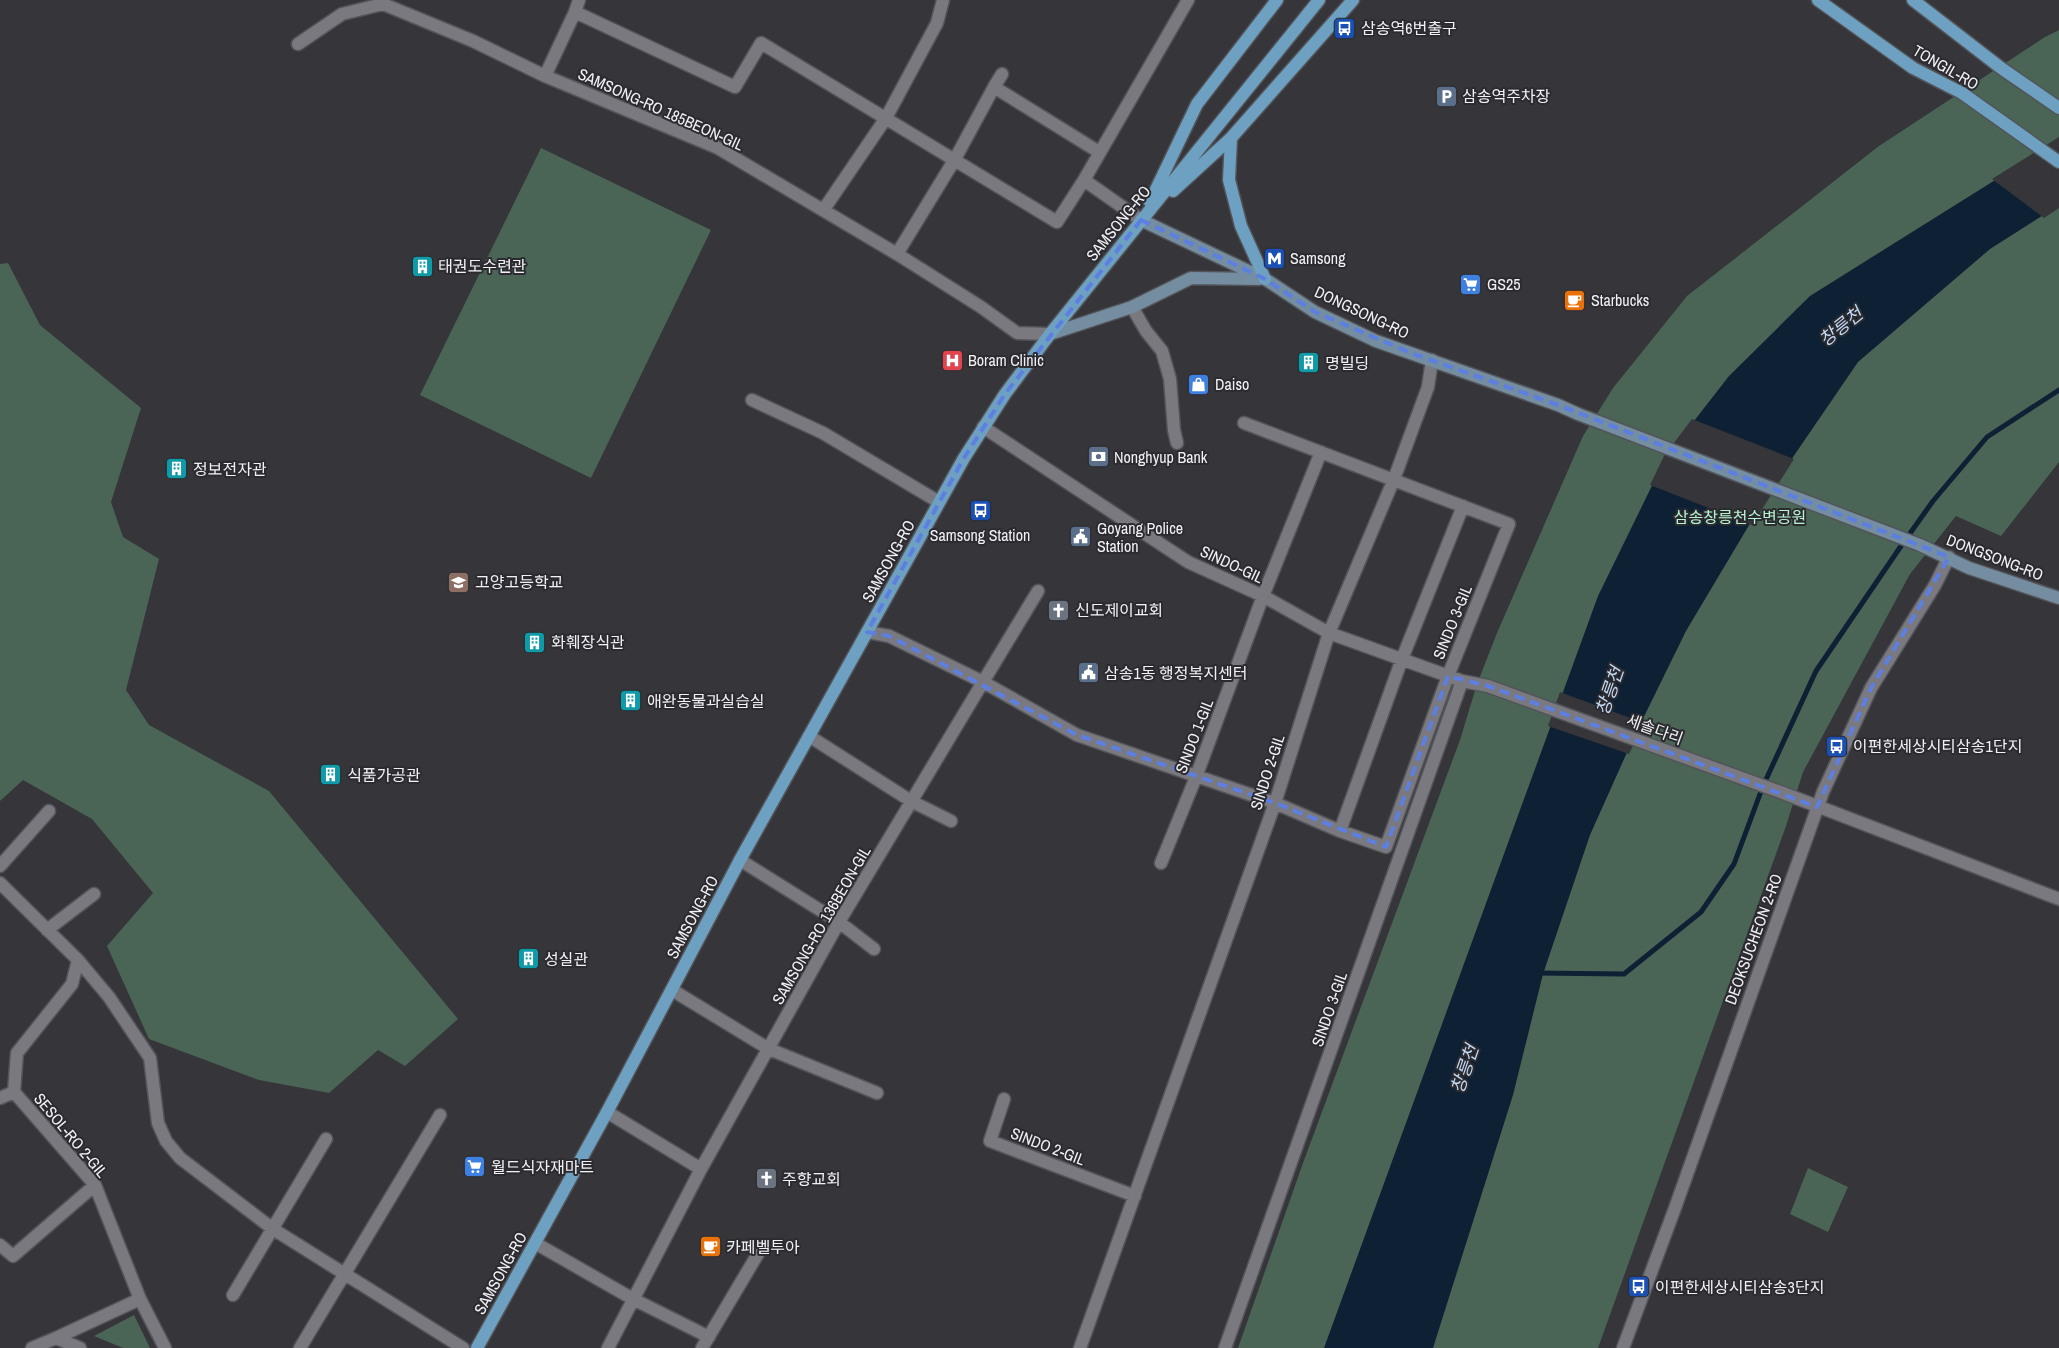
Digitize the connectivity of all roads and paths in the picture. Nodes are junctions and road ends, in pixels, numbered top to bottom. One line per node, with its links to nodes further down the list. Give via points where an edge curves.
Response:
1 (943, 0): 15 (street, via 937,23)
2 (1188, 0): 17 (street)
3 (1277, 0): 22 (main road, via 1197,104)
4 (1318, 0): 22 (main road, SAMSONG-RO)
5 (1353, 0): 16 (main road)
6 (1818, 0): 19 (main road, TONGIL-RO, via 1913,68 1962,93)
7 (1913, 0): 14 (main road, TONGIL-RO)
8 (384, 2): 10 (street, SAMSONG-RO 185BEON-GIL, via 342,14); 12 (street, SAMSONG-RO 185BEON-GIL)
9 (577, 6): 12 (street); 15 (street, via 735,87 761,43)
10 (298, 44)
11 (1002, 74): 13 (street)
12 (545, 76): 21 (street, SAMSONG-RO 185BEON-GIL, via 718,148)
13 (994, 88): 17 (street); 18 (street)
14 (2059, 108)
15 (886, 118): 18 (street); 21 (street)
16 (1231, 138): 22 (main road); 24 (main road, via 1229,180 1241,226)
17 (1099, 152): 20 (street)
18 (955, 159): 20 (street, via 1057,222); 23 (street)
19 (2059, 162)
20 (1084, 180): 22 (street)
21 (824, 209): 23 (street, SAMSONG-RO 185BEON-GIL)
22 (1141, 220): 24 (main road, DONGSONG-RO); 26 (main road, SAMSONG-RO)
23 (897, 254): 26 (street, SAMSONG-RO 185BEON-GIL, via 1017,333)
24 (1265, 280): 25 (main road, via 1191,278); 27 (main road, DONGSONG-RO, via 1324,316 1376,341)
25 (1132, 307): 26 (main road); 31 (street, via 1162,352 1170,379)
26 (1050, 334): 30 (main road, SAMSONG-RO)
27 (1432, 360): 33 (street, SINDO 2-GIL, via 1428,387); 36 (main road, DONGSONG-RO, via 1558,405)
28 (752, 400): 34 (street, via 823,433)
29 (1244, 423): 32 (street)
30 (984, 427): 34 (main road, SAMSONG-RO); 38 (street, SINDO-GIL, via 1188,562)
31 (1177, 443)
32 (1321, 452): 33 (street); 38 (street, SINDO 1-GIL)
33 (1394, 479): 35 (street); 41 (street, SINDO 2-GIL)
34 (939, 502): 40 (main road, SAMSONG-RO)
35 (1463, 506): 42 (street); 43 (street, SINDO 3-GIL, via 1509,524)
36 (1949, 557): 39 (main road, DONGSONG-RO, via 1969,568); 51 (street, DEOKSUCHEON 2-RO, via 1871,688)
37 (1038, 591): 45 (street, SAMSONG-RO 136BEON-GIL)
38 (1263, 596): 41 (street, SINDO-GIL); 48 (street, SINDO 1-GIL)
39 (2059, 598)
40 (867, 632): 45 (street, via 889,636); 47 (main road, SAMSONG-RO)
41 (1329, 633): 42 (street, SINDO-GIL); 50 (street, SINDO 2-GIL)
42 (1402, 659): 43 (street, SINDO-GIL); 54 (street)
43 (1448, 676): 44 (street, SINDO-GIL); 54 (street, SINDO 3-GIL, via 1386,847)
44 (1462, 681): 46 (street, SINDO-GIL); 95 (street, SINDO 3-GIL)
45 (983, 682): 48 (street, via 1077,735); 49 (street, SAMSONG-RO 136BEON-GIL)
46 (1488, 686): 51 (street, 세솔다리)
47 (809, 736): 49 (street); 55 (main road, SAMSONG-RO)
48 (1196, 777): 50 (street); 56 (street, SINDO 1-GIL)
49 (911, 801): 53 (street); 61 (street, SAMSONG-RO 136BEON-GIL)
50 (1275, 803): 54 (street); 76 (street, SINDO 2-GIL)
51 (1818, 807): 60 (street, 세솔다리); 96 (street, DEOKSUCHEON 2-RO)
52 (49, 811): 57 (street)
53 (951, 821)
54 (1340, 831)
55 (740, 860): 61 (street); 65 (main road, SAMSONG-RO)
56 (1161, 864)
57 (0, 866)
58 (0, 883): 62 (street)
59 (94, 894): 62 (street)
60 (2059, 899)
61 (839, 922): 63 (street); 66 (street, SAMSONG-RO 136BEON-GIL)
62 (47, 930): 64 (street)
63 (874, 949)
64 (78, 960): 67 (street, via 72,984 17,1053); 77 (street, via 150,1058 158,1123 166,1141 180,1158)
65 (672, 990): 66 (street); 71 (main road, SAMSONG-RO)
66 (769, 1049): 68 (street); 74 (street, SAMSONG-RO 136BEON-GIL)
67 (14, 1092): 69 (street, SESOL-RO 2-GIL); 75 (street, SESOL-RO 2-GIL)
68 (877, 1093)
69 (0, 1098)
70 (1004, 1099): 76 (street, SINDO 2-GIL, via 990,1142)
71 (607, 1112): 74 (street); 78 (main road, SAMSONG-RO)
72 (440, 1115): 81 (street)
73 (326, 1139): 77 (street)
74 (702, 1169): 84 (street, SAMSONG-RO 136BEON-GIL)
75 (94, 1185): 79 (street, via 13,1256); 83 (street, SESOL-RO 2-GIL)
76 (1135, 1196): 94 (street, SINDO 2-GIL)
77 (273, 1229): 81 (street); 82 (street)
78 (535, 1243): 84 (street); 92 (main road, SAMSONG-RO)
79 (0, 1245)
80 (760, 1252): 86 (street)
81 (345, 1274): 90 (street); 91 (street)
82 (233, 1295)
83 (140, 1299): 85 (street); 89 (street, SESOL-RO 2-GIL)
84 (633, 1299): 86 (street); 93 (street, SAMSONG-RO 136BEON-GIL)
85 (56, 1338): 87 (street); 88 (street)
86 (706, 1343)
87 (32, 1348)
88 (80, 1348)
89 (165, 1348)
90 (300, 1348)
91 (463, 1348)
92 (477, 1348)
93 (608, 1348)
94 (1080, 1348)
95 (1225, 1348)
96 (1623, 1348)

